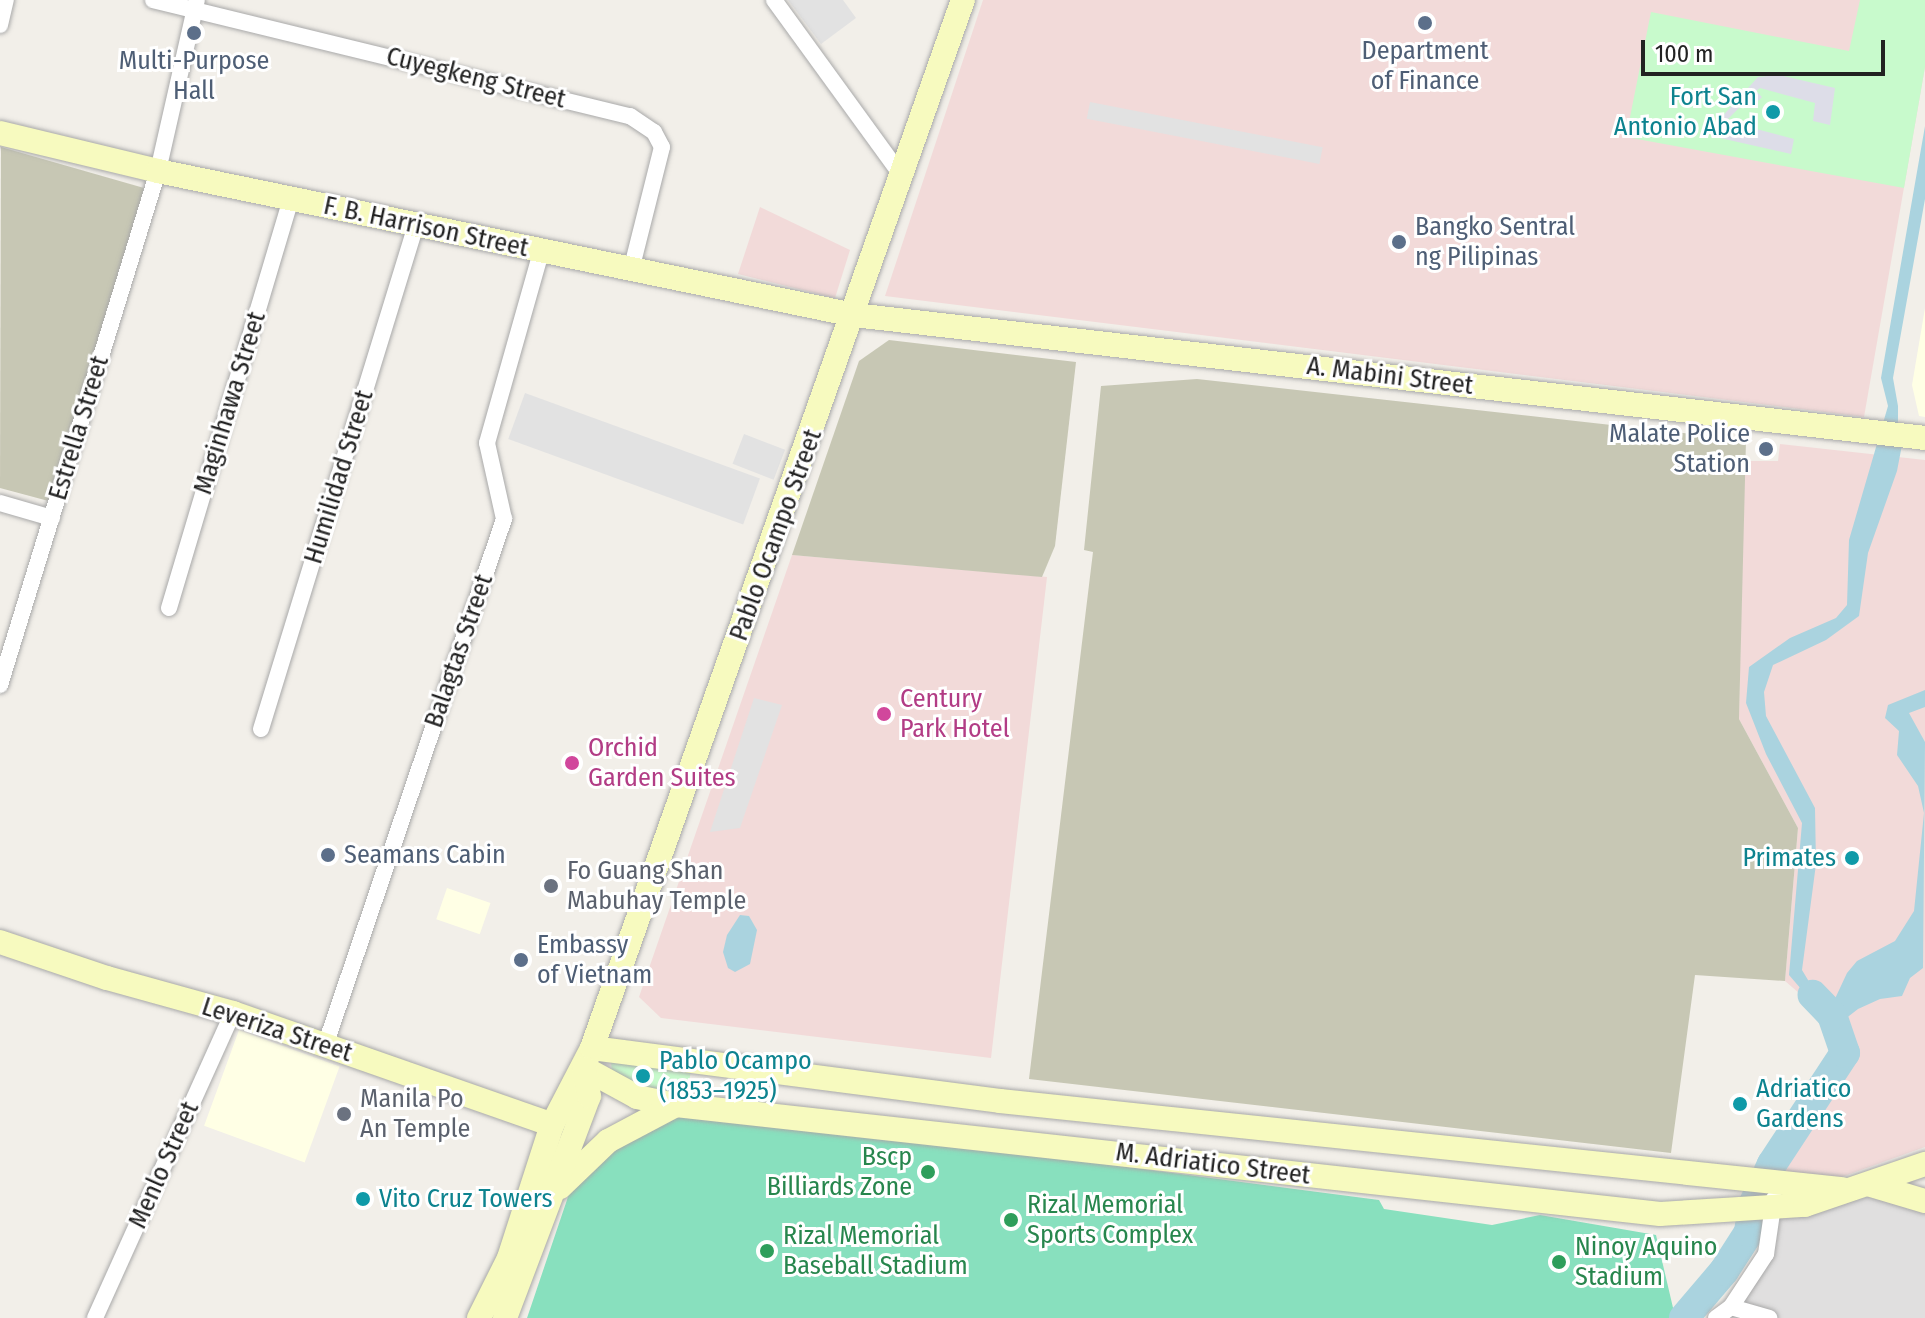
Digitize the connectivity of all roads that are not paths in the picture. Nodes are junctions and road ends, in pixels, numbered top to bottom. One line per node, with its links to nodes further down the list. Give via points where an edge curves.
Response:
1 (6, 0): 6 (street)
2 (153, 0): 5 (street, Cuyegkeng Street)
3 (774, 0): 9 (street)
4 (963, 0): 9 (main road, Pablo Ocampo Street)
5 (196, 5): 8 (street, Estrella Street); 13 (street, Cuyegkeng Street, via 630,116 654,132 662,147)
6 (0, 25)
7 (0, 133): 8 (main road, F. B. Harrison Street)
8 (158, 171): 10 (main road, F. B. Harrison Street); 17 (street, Estrella Street)
9 (902, 176): 14 (main road, Pablo Ocampo Street)
10 (291, 199): 11 (main road, F. B. Harrison Street); 18 (street, Maginhawa Street)
11 (416, 225): 12 (main road, F. B. Harrison Street); 20 (street, Humilidad Street)
12 (541, 252): 13 (main road, F. B. Harrison Street); 23 (street, Balagtas Street, via 487,443 504,519)
13 (631, 270): 14 (main road, F. B. Harrison Street)
14 (854, 315): 15 (main road, A. Mabini Street); 24 (main road, Pablo Ocampo Street)
15 (1901, 435)
16 (0, 503): 17 (street)
17 (52, 518): 19 (street, Estrella Street)
18 (169, 608)
19 (0, 685)
20 (261, 729)
21 (0, 942): 22 (main road, Leveriza Street)
22 (233, 1013): 23 (main road, Leveriza Street); 34 (street, Menlo Street)
23 (325, 1046): 26 (main road, Leveriza Street)
24 (588, 1058): 25 (main road, M. Adriatico Street, via 637,1097); 26 (main road, Pablo Ocampo Street); 28 (main road, M. Adriatico Street); 30 (main road, Pablo Ocampo Street, via 589,1096)
25 (676, 1105): 30 (main road, via 608,1141); 32 (main road, M. Adriatico Street, via 1646,1213)
26 (552, 1125): 35 (main road, Pablo Ocampo Street, via 509,1258)
27 (1925, 1164): 29 (main road, M. Adriatico Street)
28 (1768, 1179): 29 (main road, M. Adriatico Street); 32 (street)
29 (1860, 1188): 31 (main road); 32 (main road, M. Adriatico Street, via 1805,1205)
30 (553, 1195): 36 (main road, Pablo Ocampo Street)
31 (1925, 1201)
32 (1761, 1206): 33 (street, via 1766,1254)
33 (1731, 1307): 37 (street); 38 (street)
34 (95, 1318)
35 (479, 1318)
36 (505, 1318)
37 (1716, 1318)
38 (1769, 1318)

